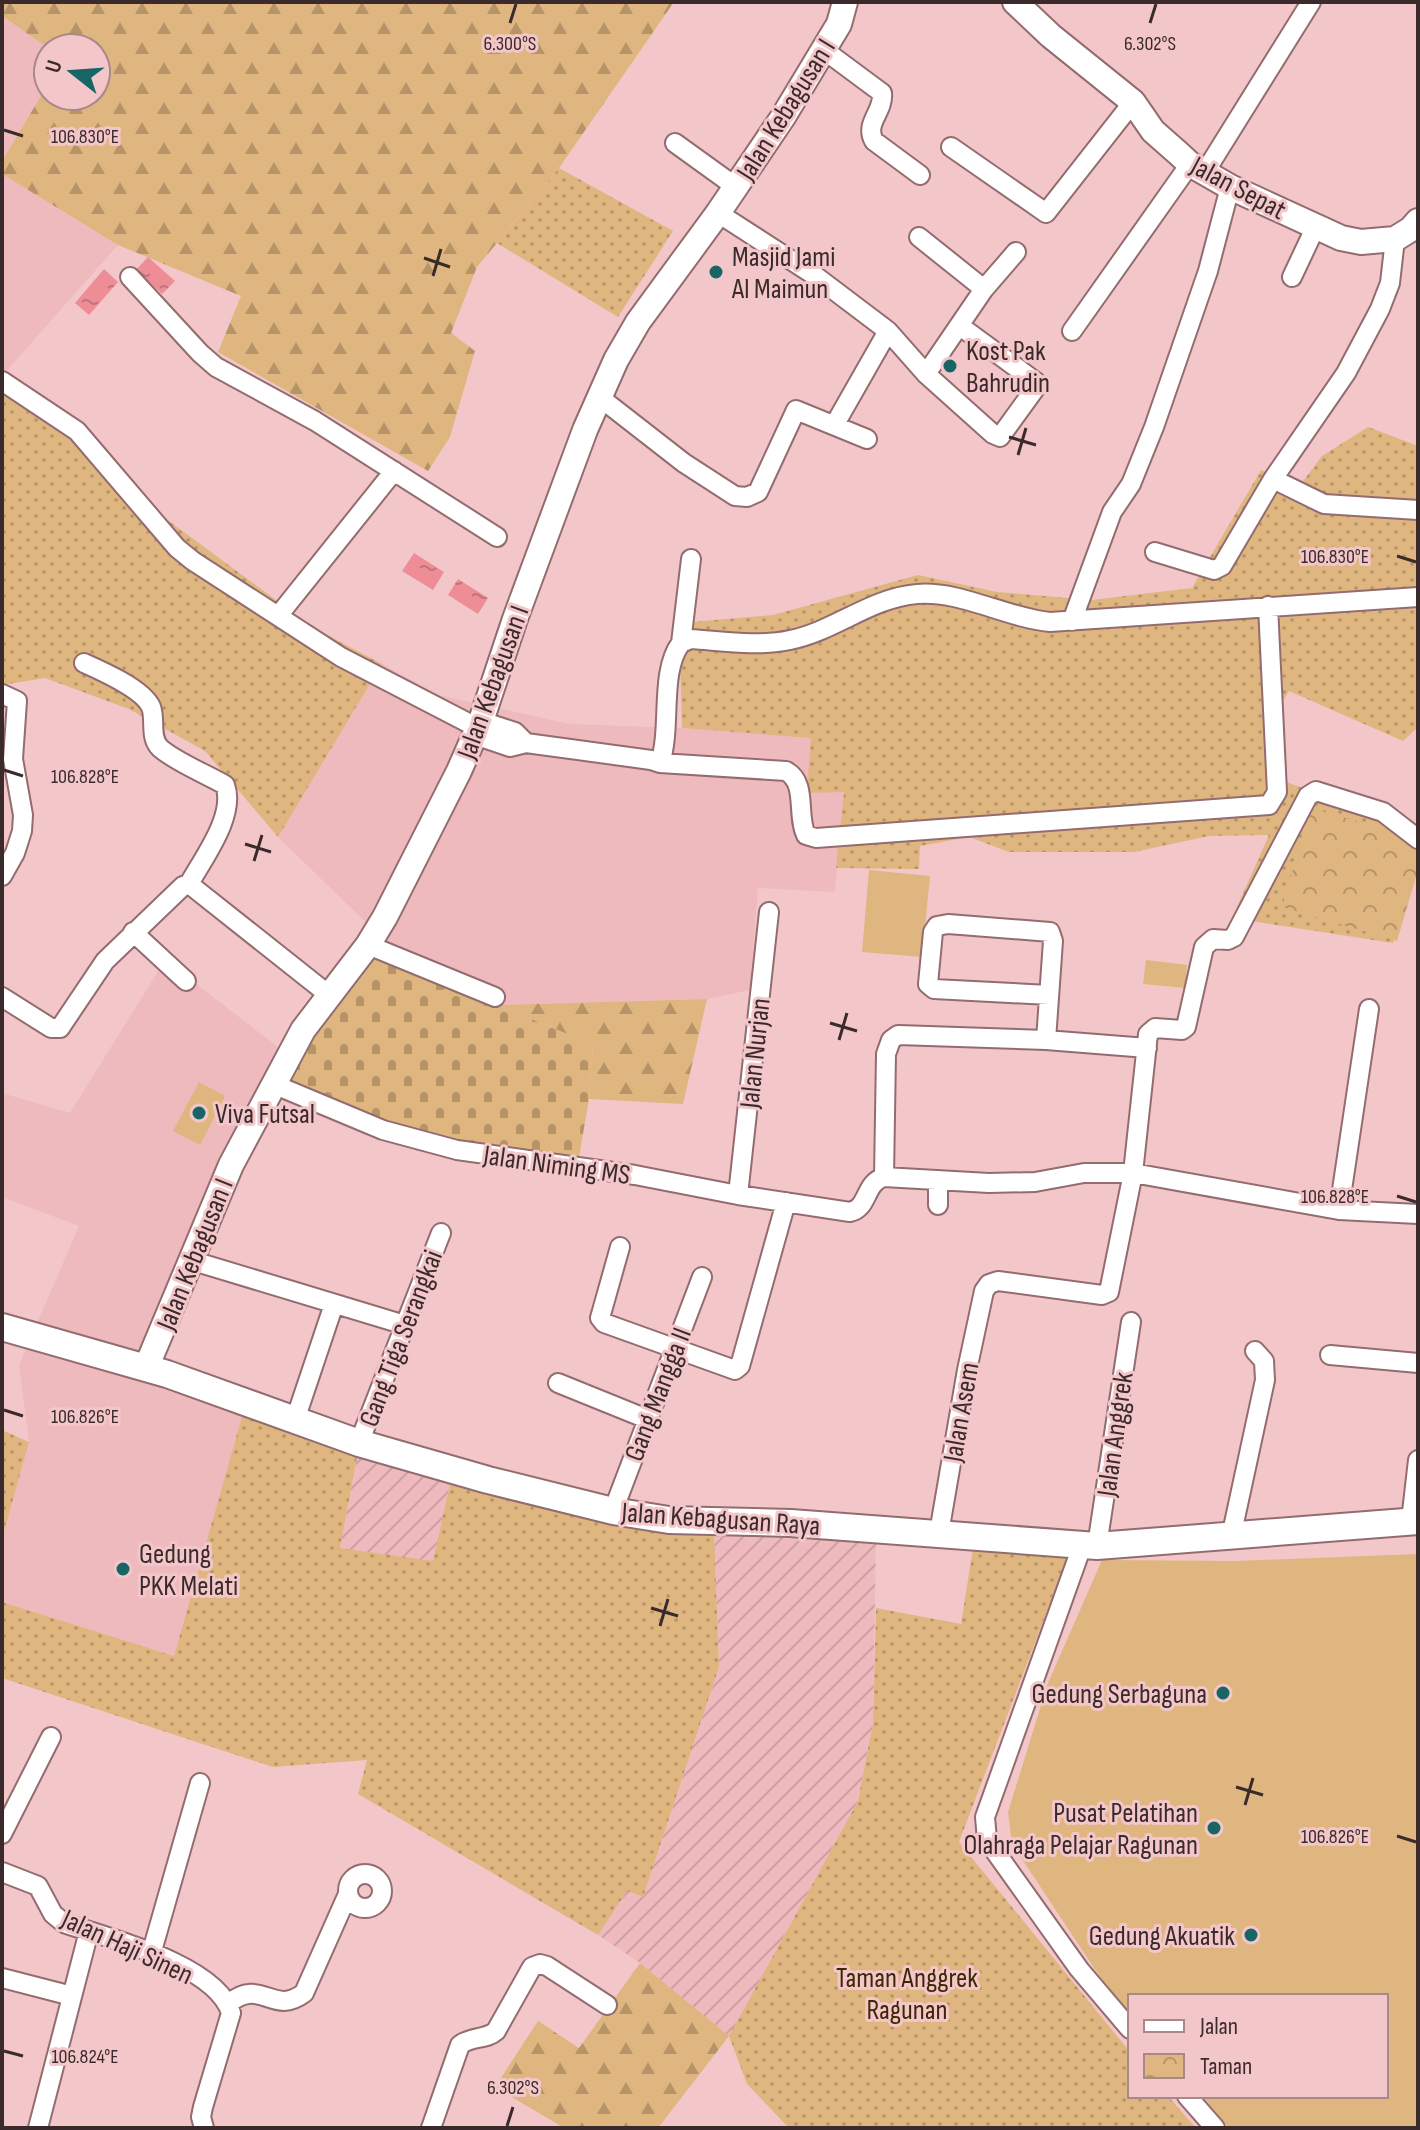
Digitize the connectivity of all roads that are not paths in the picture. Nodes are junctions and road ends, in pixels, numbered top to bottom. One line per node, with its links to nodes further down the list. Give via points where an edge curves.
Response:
1 (845, 2): 4 (street, Jalan Kebagusan I)
2 (1015, 2): 5 (street, Jalan Sepat)
3 (1311, 2): 8 (street)
4 (824, 50): 9 (street, via 882,93 869,133); 10 (street, Jalan Kebagusan I)
5 (1133, 102): 7 (street, via 1046,213); 8 (street, Jalan Sepat, via 1153,131)
6 (675, 143): 10 (street)
7 (951, 147)
8 (1198, 168): 11 (street, Jalan Sepat); 23 (street)
9 (920, 175)
10 (736, 187): 12 (street, Jalan Kebagusan I)
11 (1230, 187): 14 (street, Jalan Sepat); 38 (street, via 1208,271 1146,449 1112,512)
12 (718, 213): 22 (street); 26 (street, Jalan Kebagusan I, via 638,322)
13 (1418, 221): 16 (street)
14 (1316, 226): 16 (street, Jalan Sepat, via 1361,242); 19 (street)
15 (919, 237): 20 (street)
16 (1395, 239): 30 (street, via 1390,283 1380,309 1346,373)
17 (1016, 252): 20 (street)
18 (130, 277): 29 (street, via 216,367)
19 (1292, 277)
20 (984, 289): 21 (street)
21 (960, 326): 24 (street); 24 (street, via 1037,386 1000,437)
22 (888, 331): 24 (street); 27 (street)
23 (1072, 331)
24 (926, 374)
25 (2, 381): 37 (street, via 77,431 177,548)
26 (598, 396): 27 (street, via 735,496 758,492 796,410); 42 (street, Jalan Kebagusan I)
27 (835, 424): 28 (street)
28 (867, 439)
29 (394, 471): 32 (street); 37 (street)
30 (1273, 479): 31 (street, via 1324,504); 33 (street, via 1218,569)
31 (1418, 510)
32 (497, 537)
33 (1155, 552)
34 (691, 559): 39 (street)
35 (1418, 597): 36 (street)
36 (1268, 606): 38 (street); 43 (street, via 1277,792 1269,805 816,838 801,826 795,775)
37 (278, 616): 42 (street)
38 (1072, 621): 39 (street, via 1030,620 920,593 873,604 790,640)
39 (681, 643): 43 (street, via 670,661 666,746)
40 (84, 663): 46 (street, via 146,699 161,748 225,785 225,816)
41 (2, 694): 45 (street, via 17,701 13,759 23,815 15,853)
42 (477, 731): 43 (street, via 510,747 526,743); 49 (street, Jalan Kebagusan I)
43 (660, 763)
44 (1418, 839): 57 (street, via 1383,812 1310,793 1238,931 1204,947 1186,1027 1152,1029)
45 (2, 876)
46 (189, 884): 48 (street); 51 (street)
47 (769, 912): 62 (street, Jalan Nurjan)
48 (133, 932): 50 (street); 53 (street, via 105,961 60,1028 51,1028)
49 (368, 945): 51 (street, Jalan Kebagusan I); 54 (street)
50 (186, 981)
51 (329, 995): 58 (street, Jalan Kebagusan I)
52 (1049, 995): 52 (street, via 934,989 928,984 933,932 942,924 1047,931 1053,941); 56 (street)
53 (2, 997)
54 (495, 997)
55 (1369, 1009): 65 (street)
56 (1046, 1040): 57 (street); 60 (street, via 894,1037 886,1054)
57 (1147, 1048): 59 (street)
58 (273, 1084): 62 (street, Jalan Niming MS, via 424,1143); 69 (street, Jalan Kebagusan I)
59 (1133, 1173): 61 (street, via 1084,1173 1035,1182); 65 (street); 87 (street, Jalan Asem, via 1109,1292 998,1281 984,1291)
60 (884, 1177): 61 (street); 63 (street, Jalan Niming MS, via 869,1187 857,1211)
61 (938, 1180): 64 (street)
62 (738, 1195): 63 (street, Jalan Niming MS)
63 (786, 1202): 75 (street, via 740,1366 729,1370)
64 (938, 1205)
65 (1339, 1210): 66 (street)
66 (1418, 1214)
67 (441, 1233): 73 (street, Gang Tiga Serangkai)
68 (620, 1247): 75 (street, via 600,1318)
69 (190, 1260): 71 (street); 79 (street, Jalan Kebagusan I)
70 (702, 1277): 75 (street, Gang Mangga II)
71 (334, 1304): 73 (street); 82 (street)
72 (1131, 1322): 89 (street, Jalan Anggrek)
73 (405, 1325): 83 (street, Gang Tiga Serangkai)
74 (2, 1327): 79 (main road, Jalan Kebagusan Raya)
75 (674, 1349): 81 (street, Gang Mangga II)
76 (1255, 1351): 88 (street, via 1264,1361 1265,1380)
77 (1330, 1355): 78 (street)
78 (1418, 1363)
79 (146, 1368): 82 (main road, Jalan Kebagusan Raya)
80 (558, 1383): 81 (street)
81 (647, 1419): 85 (street, Gang Mangga II)
82 (295, 1420): 83 (main road, Jalan Kebagusan Raya)
83 (359, 1443): 85 (main road, Jalan Kebagusan Raya)
84 (1418, 1460): 86 (street)
85 (613, 1511): 87 (main road, Jalan Kebagusan Raya, via 700,1522)
86 (1414, 1521): 88 (main road, Jalan Kebagusan Raya)
87 (939, 1533): 89 (main road, Jalan Kebagusan Raya)
88 (1231, 1537): 89 (main road, Jalan Kebagusan Raya)
89 (1090, 1546): 101 (street, Jalan Anggrek, via 985,1817 987,1840 1079,1969)
90 (51, 1737): 92 (street)
91 (200, 1783): 96 (street)
92 (2, 1834)
93 (2, 1872): 95 (street, Jalan Haji Sinen, via 38,1886 57,1918)
94 (348, 1894): 99 (street, via 304,1993 283,2002 255,1992)
95 (89, 1931): 96 (street, Jalan Haji Sinen); 98 (street)
96 (152, 1951): 99 (street, Jalan Haji Sinen, via 208,1984)
97 (2, 1978): 98 (street)
98 (72, 1996): 103 (street)
99 (228, 2004): 104 (street, via 229,2025 201,2117)
100 (607, 2005): 105 (street, via 547,1966 532,1967 496,2031 460,2045)
101 (1128, 2027)
102 (1189, 2098): 106 (street)
103 (38, 2128)
104 (204, 2128)
105 (431, 2128)
106 (1215, 2128)

